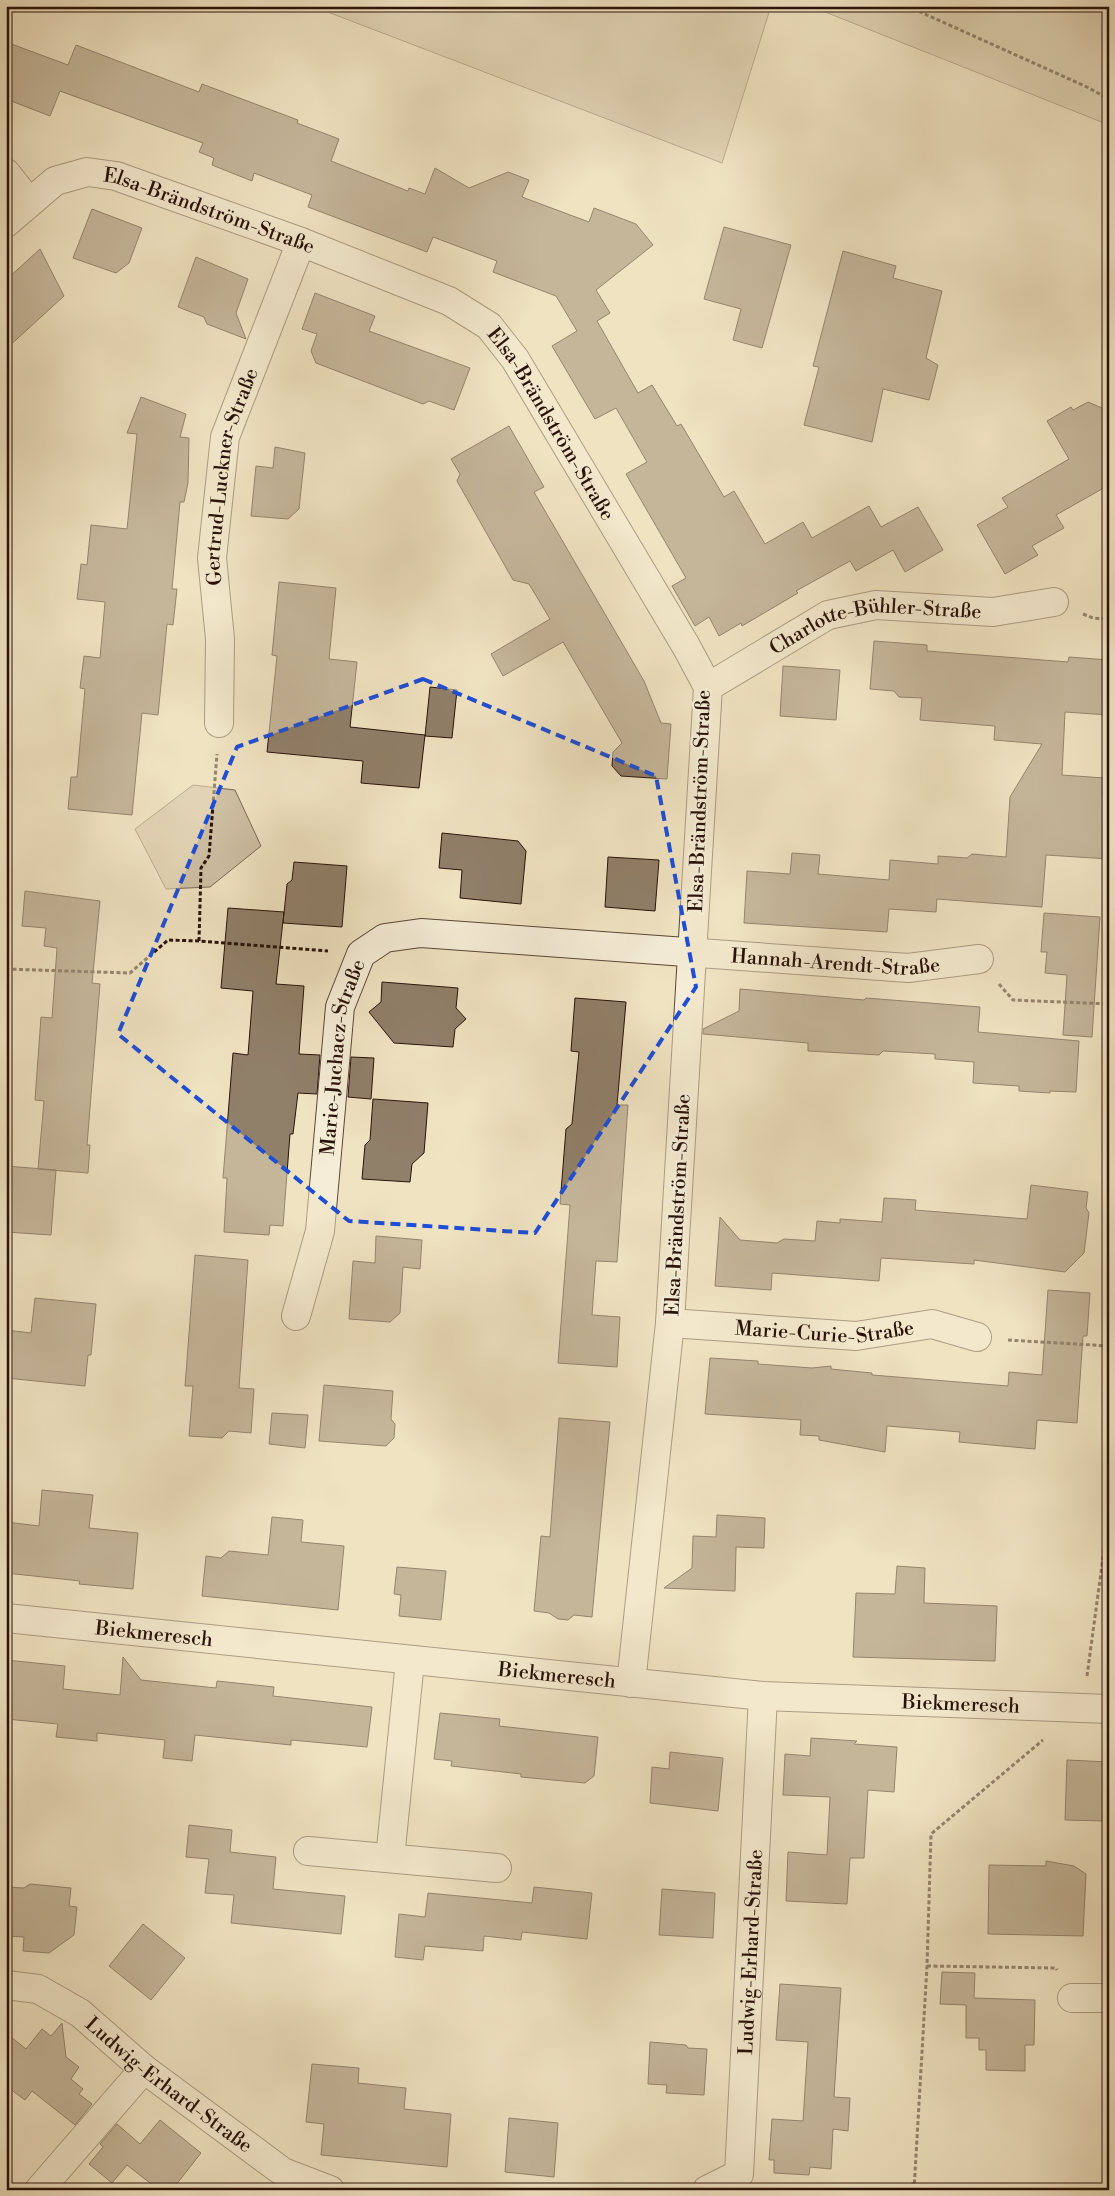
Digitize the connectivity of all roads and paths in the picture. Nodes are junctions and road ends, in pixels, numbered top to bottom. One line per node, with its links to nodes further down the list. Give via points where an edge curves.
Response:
1 (907, 6): 2 (path)
2 (1109, 99)
3 (6, 173): 4 (street)
4 (29, 202): 5 (street, Elsa-Brändström-Straße); 6 (street, Elsa-Brändström-Straße, via 55,181 87,172 116,176)
5 (6, 223)
6 (300, 242): 8 (street, Elsa-Brändström-Straße, via 449,300 489,326 516,359); 9 (street, Gertrud-Luckner-Straße, via 225,436 212,558 220,639)
7 (1054, 602): 8 (street, Charlotte-Bühler-Straße, via 993,612 876,605 828,615)
8 (708, 687): 11 (street, Elsa-Brändström-Straße)
9 (219, 723): 10 (path, via 209,856 201,868)
10 (199, 941): 12 (path); 14 (path, via 168,940 130,973)
11 (692, 953): 12 (street, Marie-Juchacz-Straße, via 421,933 385,938); 13 (street, Hannah-Arendt-Straße, via 908,968); 17 (street, Elsa-Brändström-Straße)
12 (360, 954): 16 (street, Marie-Juchacz-Straße, via 340,1007 320,1231)
13 (979, 959): 15 (path, via 1013,1000)
14 (6, 968)
15 (1109, 1004)
16 (296, 1316)
17 (670, 1323): 18 (street, Marie-Curie-Straße, via 856,1336 932,1324); 23 (street, Elsa-Brändström-Straße)
18 (978, 1337): 19 (path)
19 (1109, 1346)
20 (1109, 1513): 25 (path)
21 (6, 1618): 22 (street, Biekmeresch)
22 (410, 1661): 23 (street, Biekmeresch); 28 (street)
23 (632, 1683): 24 (street, Biekmeresch)
24 (763, 1696): 25 (street, Biekmeresch); 38 (street, Ludwig-Erhard-Straße, via 740,2174)
25 (1096, 1708)
26 (1045, 1739): 30 (path, via 931,1834)
27 (308, 1850): 28 (street)
28 (390, 1858): 29 (street)
29 (497, 1868)
30 (927, 1966): 32 (path, via 1056,1968); 35 (path)
31 (6, 1985): 34 (street, Ludwig-Erhard-Straße, via 38,1989 80,2013)
32 (1072, 1998): 33 (street)
33 (1109, 1998)
34 (144, 2069): 36 (street); 37 (street, Ludwig-Erhard-Straße, via 283,2172)
35 (914, 2183): 39 (path); 40 (path)
36 (39, 2190)
37 (330, 2190)
38 (708, 2190)
39 (906, 2190)
40 (914, 2190)

